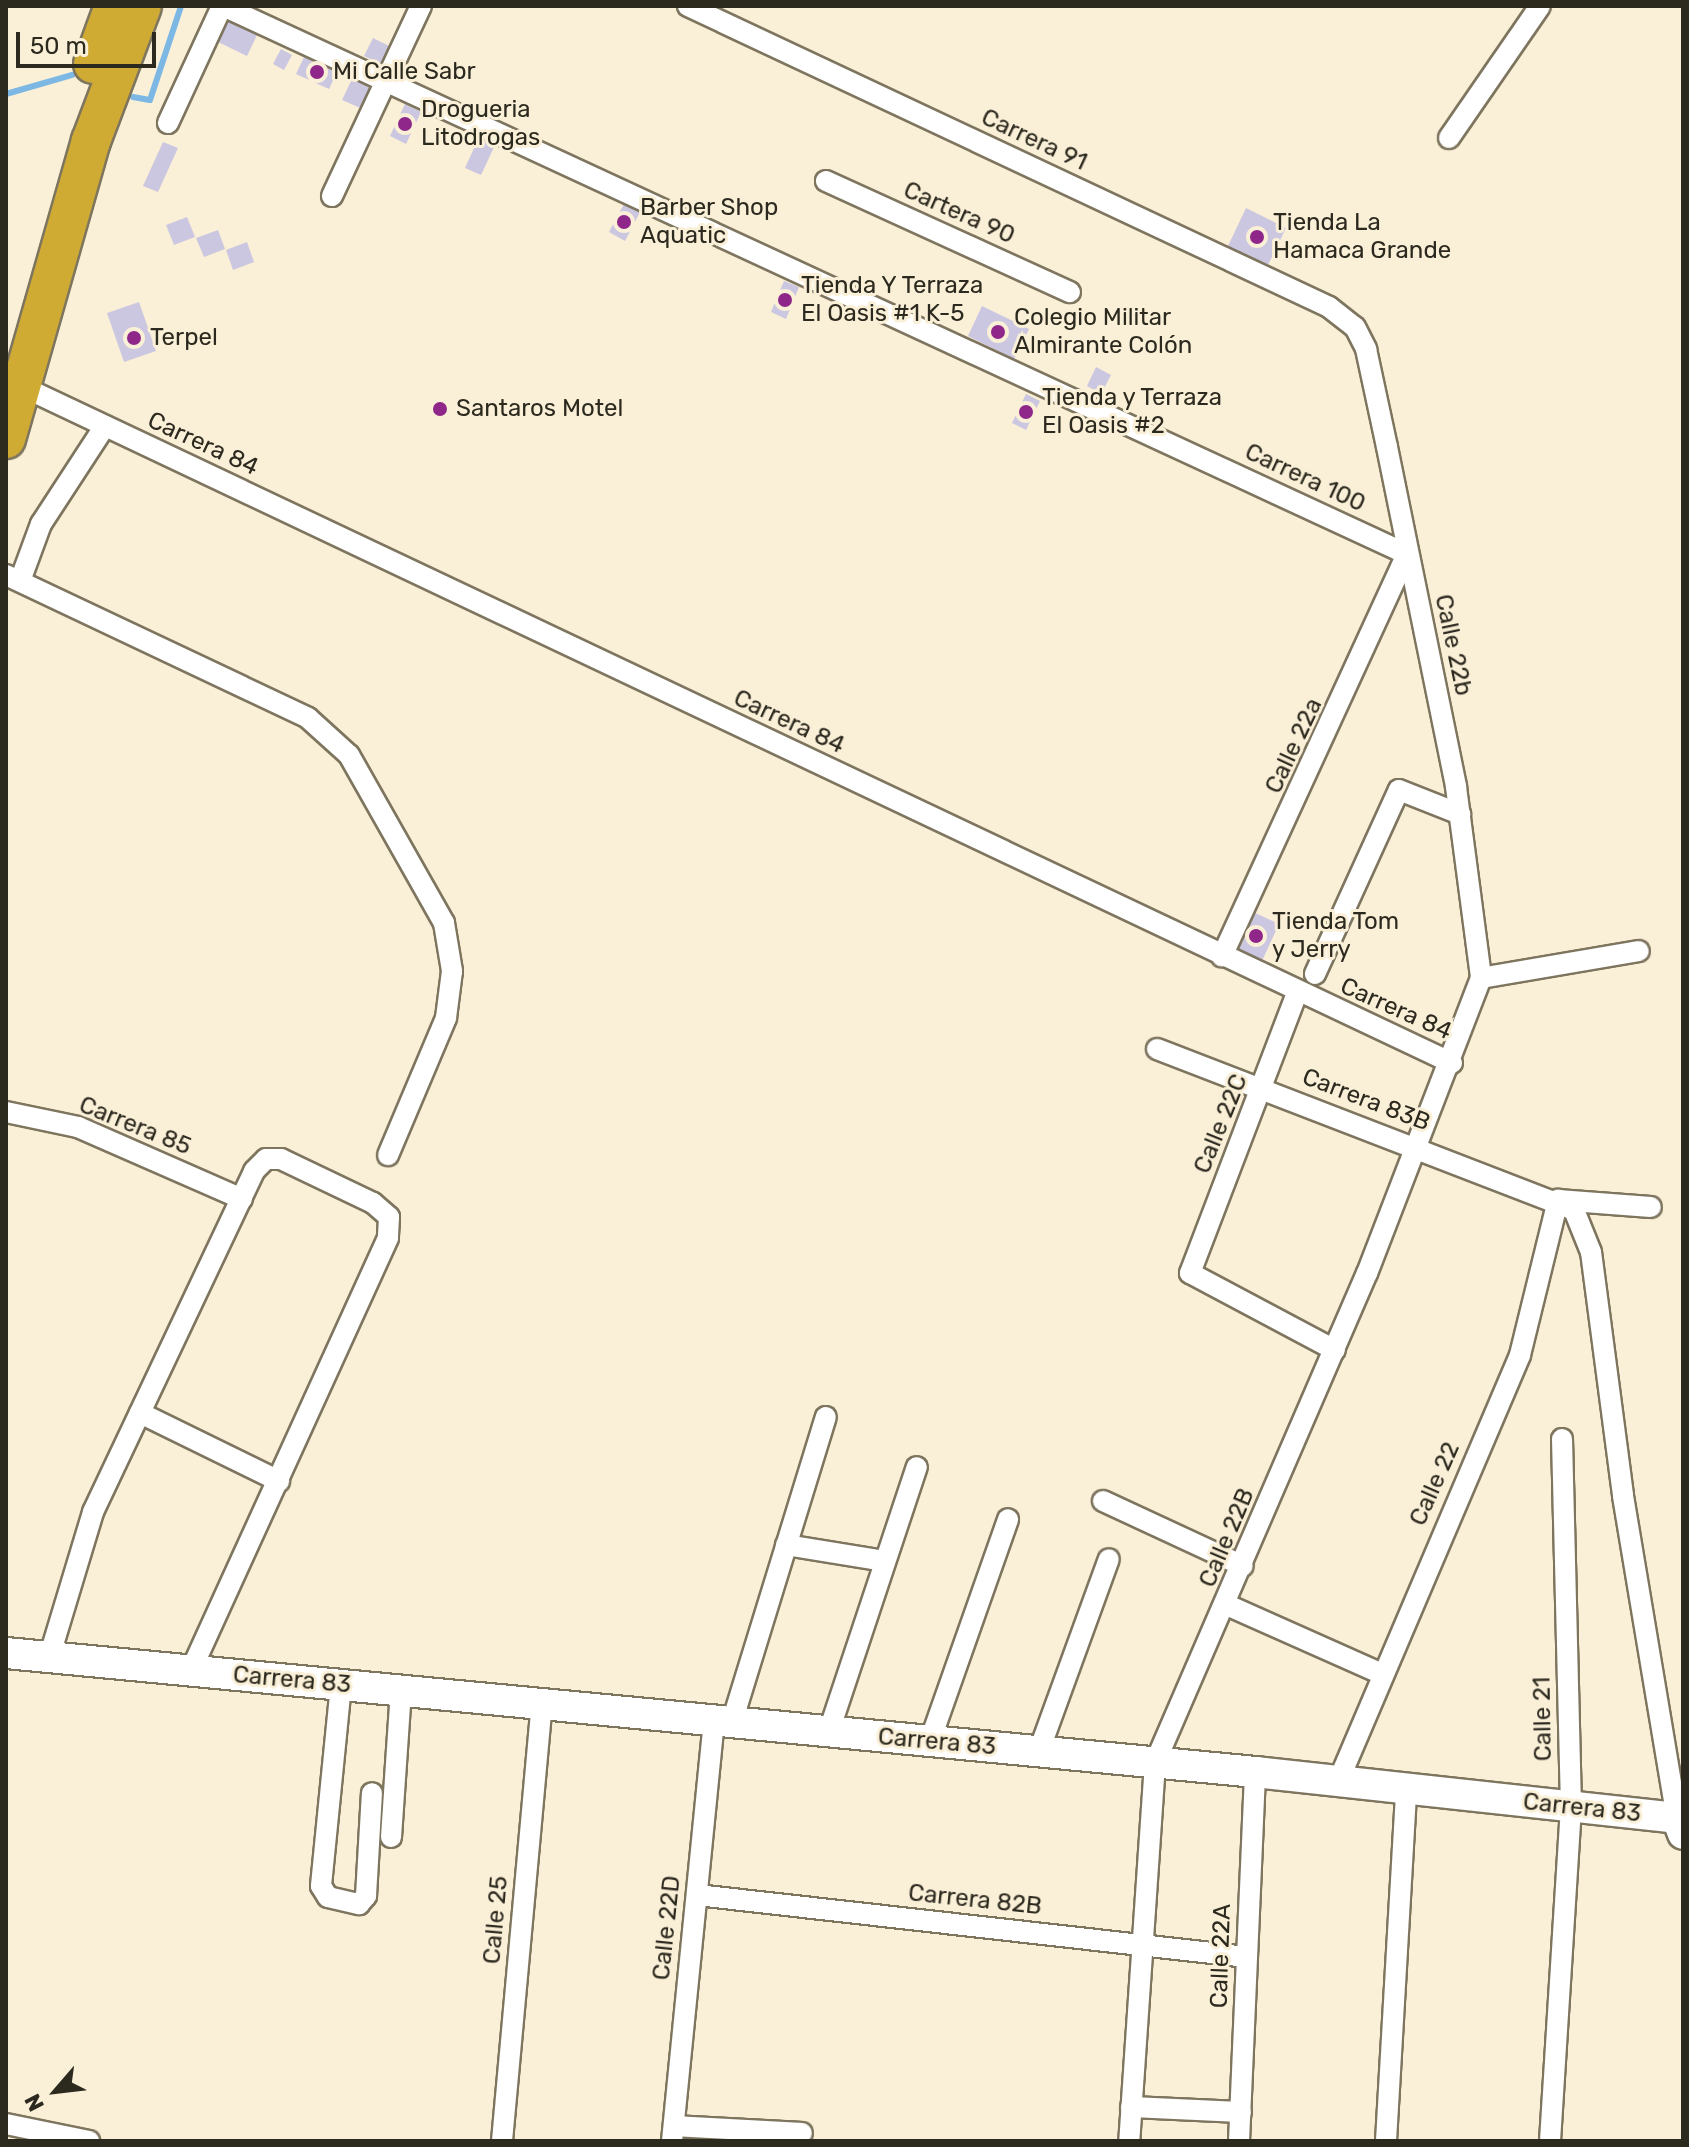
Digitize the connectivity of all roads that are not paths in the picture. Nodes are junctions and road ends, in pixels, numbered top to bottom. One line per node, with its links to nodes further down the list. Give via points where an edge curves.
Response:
1 (114, 6): 14 (highway, via 65,143)
2 (142, 6): 15 (highway, via 91,141)
3 (222, 6): 7 (street, Carrera 100); 8 (street)
4 (421, 6): 7 (street)
5 (688, 6): 13 (street, Carrera 91, via 1329,307)
6 (1540, 6): 9 (street)
7 (386, 81): 11 (street); 18 (street, Carrera 100)
8 (168, 123)
9 (1449, 138)
10 (826, 181): 12 (street, Cartera 90)
11 (332, 196)
12 (1070, 292)
13 (1355, 327): 18 (street, Calle 22b, via 1366,349)
14 (6, 344)
15 (21, 386): 16 (street, Carrera 84); 17 (highway)
16 (105, 426): 19 (street, via 41,524); 22 (street, Carrera 84)
17 (6, 439)
18 (1407, 554): 20 (street, Calle 22b); 22 (street, Calle 22a)
19 (13, 578): 31 (street, via 308,718 349,755 444,923 452,971 446,1018)
20 (1460, 814): 23 (street, via 1399,790); 24 (street, Calle 22b)
21 (1639, 951): 24 (street)
22 (1222, 957): 25 (street, Carrera 84)
23 (1315, 974)
24 (1481, 978): 27 (street, Calle 22B)
25 (1297, 993): 27 (street, Carrera 84); 28 (street, Calle 22C)
26 (1157, 1049): 28 (street, Carrera 83B)
27 (1452, 1063): 30 (street, Calle 22B)
28 (1264, 1090): 30 (street, Carrera 83B); 35 (street, Calle 22C, via 1190,1273)
29 (6, 1112): 32 (street, Carrera 85, via 78,1127)
30 (1415, 1147): 33 (street, Carrera 83B); 35 (street, Calle 22B)
31 (388, 1155)
32 (242, 1199): 36 (street); 40 (street, Carrera 83, via 266,1159 281,1159 389,1217 388,1238)
33 (1558, 1200): 34 (street); 51 (street, Calle 22, via 1520,1355); 65 (street, via 1574,1210 1591,1252 1623,1496)
34 (1651, 1207)
35 (1335, 1350): 46 (street, Calle 22B)
36 (140, 1413): 40 (street); 49 (street, via 93,1512)
37 (826, 1417): 43 (street, Calle 22D)
38 (1562, 1439): 64 (street, Calle 21)
39 (917, 1467): 45 (street)
40 (279, 1481): 50 (street, Carrera 83)
41 (1103, 1501): 46 (street)
42 (1008, 1519): 57 (street)
43 (786, 1545): 45 (street); 55 (street, Calle 22D)
44 (1109, 1559): 58 (street)
45 (885, 1561): 56 (street)
46 (1243, 1566): 47 (street, Calle 22B)
47 (1227, 1605): 51 (street); 59 (street, Calle 22B)
48 (6, 1653): 49 (street, Carrera 83)
49 (49, 1658): 50 (street, Carrera 83)
50 (191, 1671): 52 (street, Carrera 83)
51 (1380, 1673): 61 (street, Calle 22)
52 (341, 1685): 53 (street, Carrera 83); 63 (street, via 321,1886 328,1897 359,1904 366,1896)
53 (401, 1691): 54 (street, Carrera 83); 66 (street)
54 (542, 1704): 55 (street, Carrera 83); 76 (street, Calle 25)
55 (723, 1721): 56 (street, Carrera 83); 67 (street, Calle 22D)
56 (829, 1731): 57 (street, Carrera 83)
57 (930, 1741): 58 (street, Carrera 83)
58 (1039, 1751): 59 (street, Carrera 83)
59 (1155, 1763): 60 (street, Carrera 83); 68 (street, Calle 22B)
60 (1255, 1772): 61 (street, Carrera 83); 69 (street, Calle 22A)
61 (1338, 1782): 62 (street, Carrera 83)
62 (1406, 1789): 64 (street, Carrera 83); 79 (street)
63 (372, 1793)
64 (1571, 1807): 65 (street, Carrera 83); 80 (street, Calle 21)
65 (1681, 1823)
66 (391, 1837)
67 (697, 1895): 68 (street, Carrera 82B); 73 (street, Calle 22D)
68 (1141, 1945): 69 (street, Carrera 82B); 70 (street, Calle 22B)
69 (1247, 1957): 71 (street, Calle 22A)
70 (1131, 2107): 71 (street); 77 (street, Calle 22B)
71 (1241, 2112): 78 (street, Calle 22A)
72 (6, 2124): 75 (street)
73 (673, 2133): 74 (street)
74 (802, 2133)
75 (89, 2141)
76 (502, 2141)
77 (1129, 2141)
78 (1239, 2141)
79 (1386, 2141)
80 (1550, 2141)

